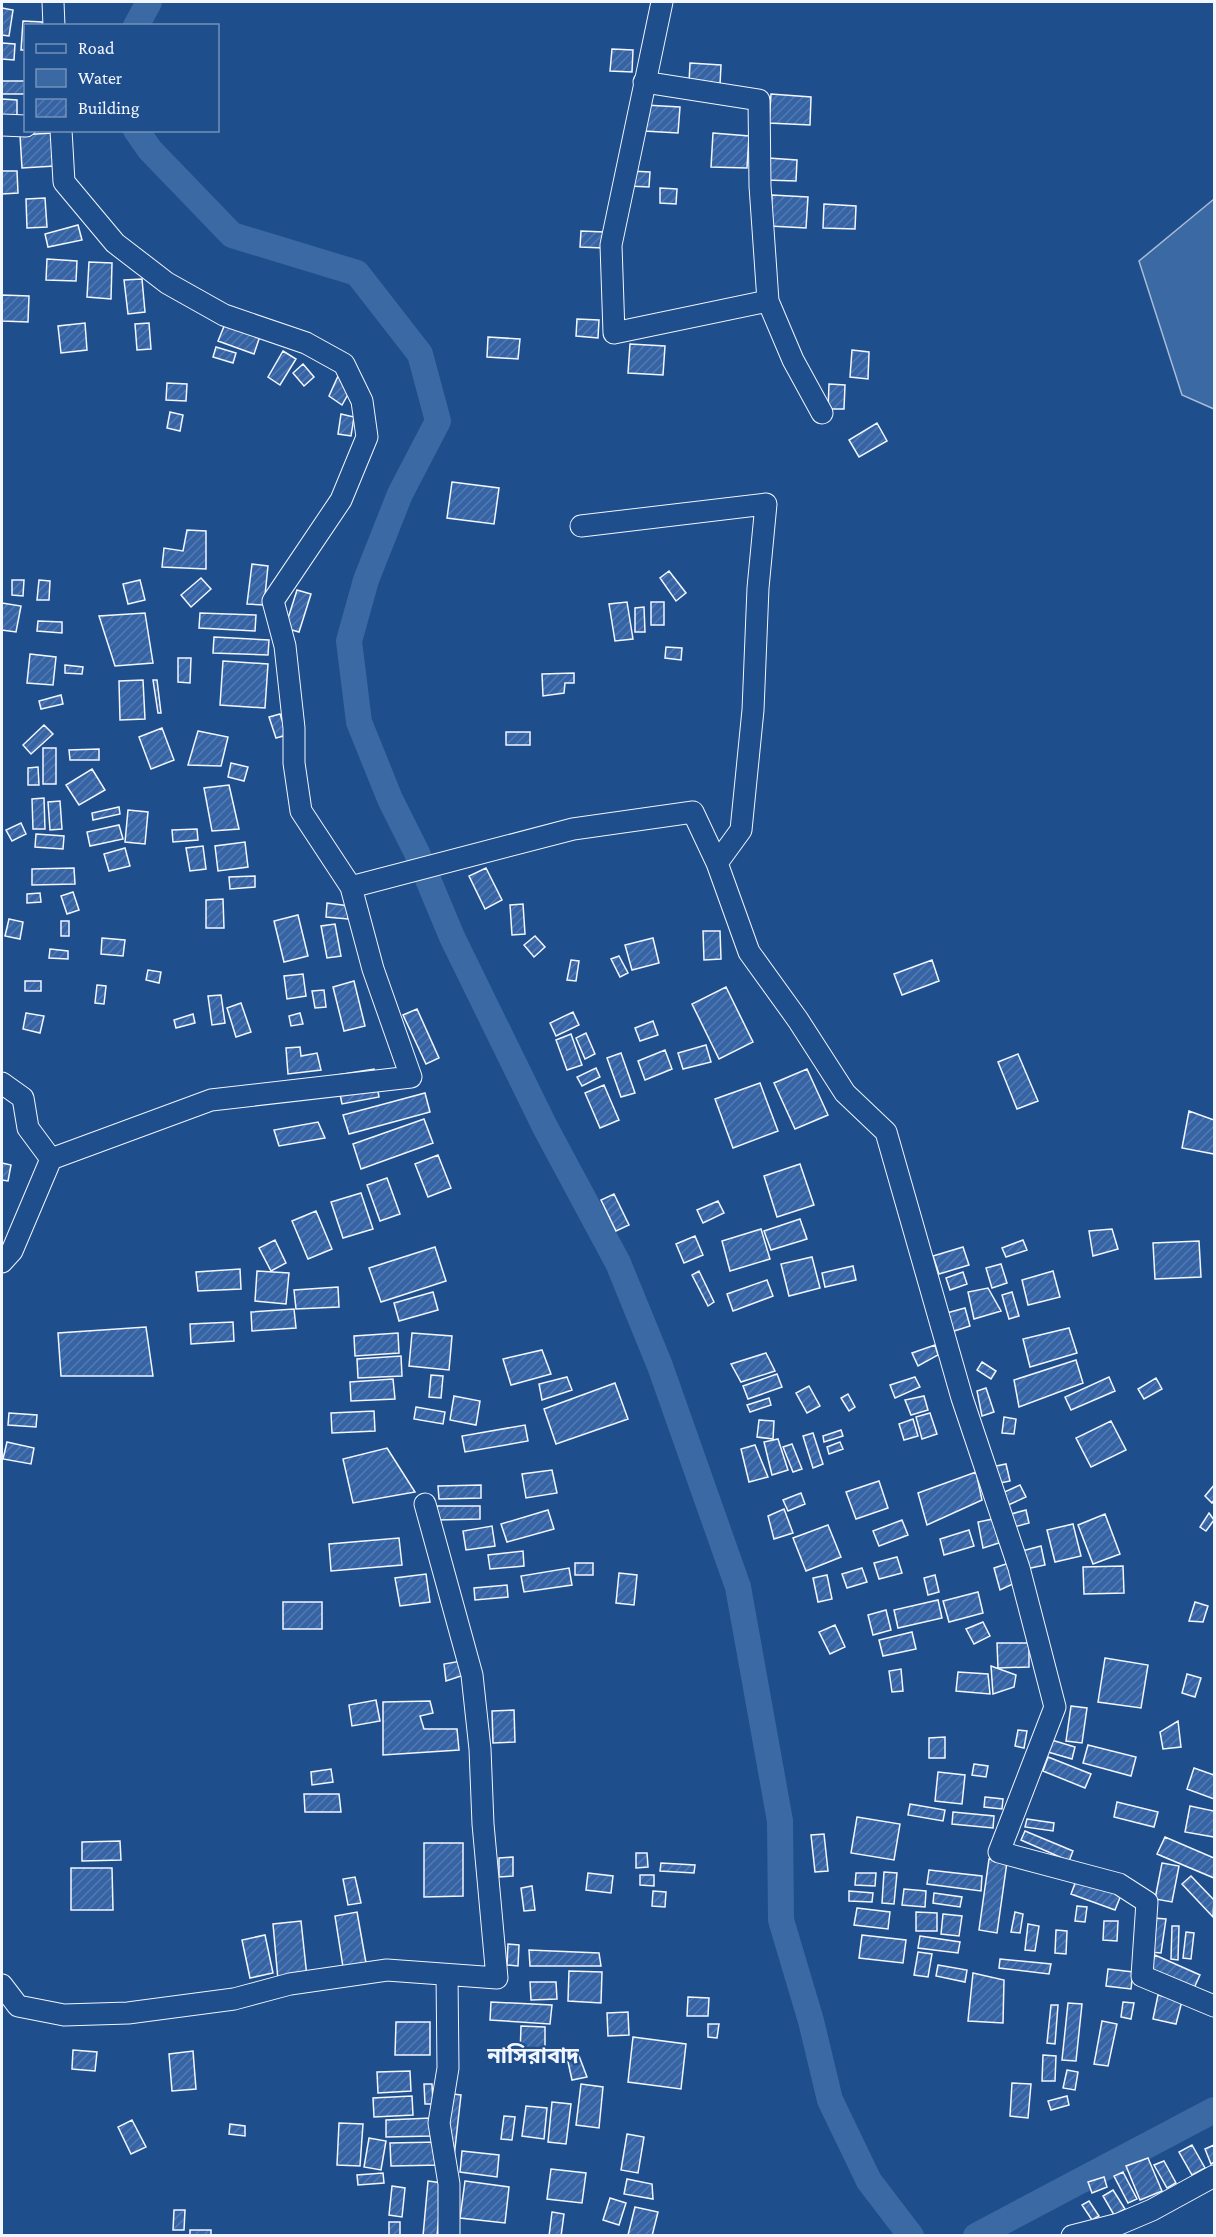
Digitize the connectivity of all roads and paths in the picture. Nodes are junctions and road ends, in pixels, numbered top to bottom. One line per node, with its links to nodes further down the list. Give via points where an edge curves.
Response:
1 (53, 2): 3 (street)
2 (662, 2): 4 (street)
3 (54, 24)
4 (644, 82): 8 (street, via 759,100); 8 (street, via 611,245 614,333)
5 (2, 125): 6 (street)
6 (24, 126)
7 (61, 132): 12 (street, via 64,182 115,243 166,283 224,315 306,344 344,364 362,400 367,437 341,500 273,601 285,646 301,811)
8 (768, 302): 9 (street)
9 (822, 413)
10 (581, 526): 11 (street, via 766,504 741,830)
11 (717, 863): 12 (street, via 693,812 573,829); 19 (street, via 749,952 845,1093 886,1132 962,1398 1018,1568 1055,1707 999,1852 1119,1884 1147,1902 1142,1976)
12 (351, 886): 14 (street, via 373,969 411,1077 211,1100)
13 (2, 1083): 14 (street, via 23,1098 28,1128)
14 (51, 1159): 15 (street, via 12,1251)
15 (2, 1262)
16 (424, 1504): 17 (street, via 472,1675 497,1978)
17 (447, 1975): 18 (street, via 387,1970 290,1984 234,1999 128,2013 64,2015 18,2006); 21 (street, via 448,2068 439,2123 449,2184)
18 (2, 1985)
19 (1215, 2006)
20 (1215, 2176): 22 (street, via 1119,2224)
21 (450, 2235)
22 (1072, 2235)

